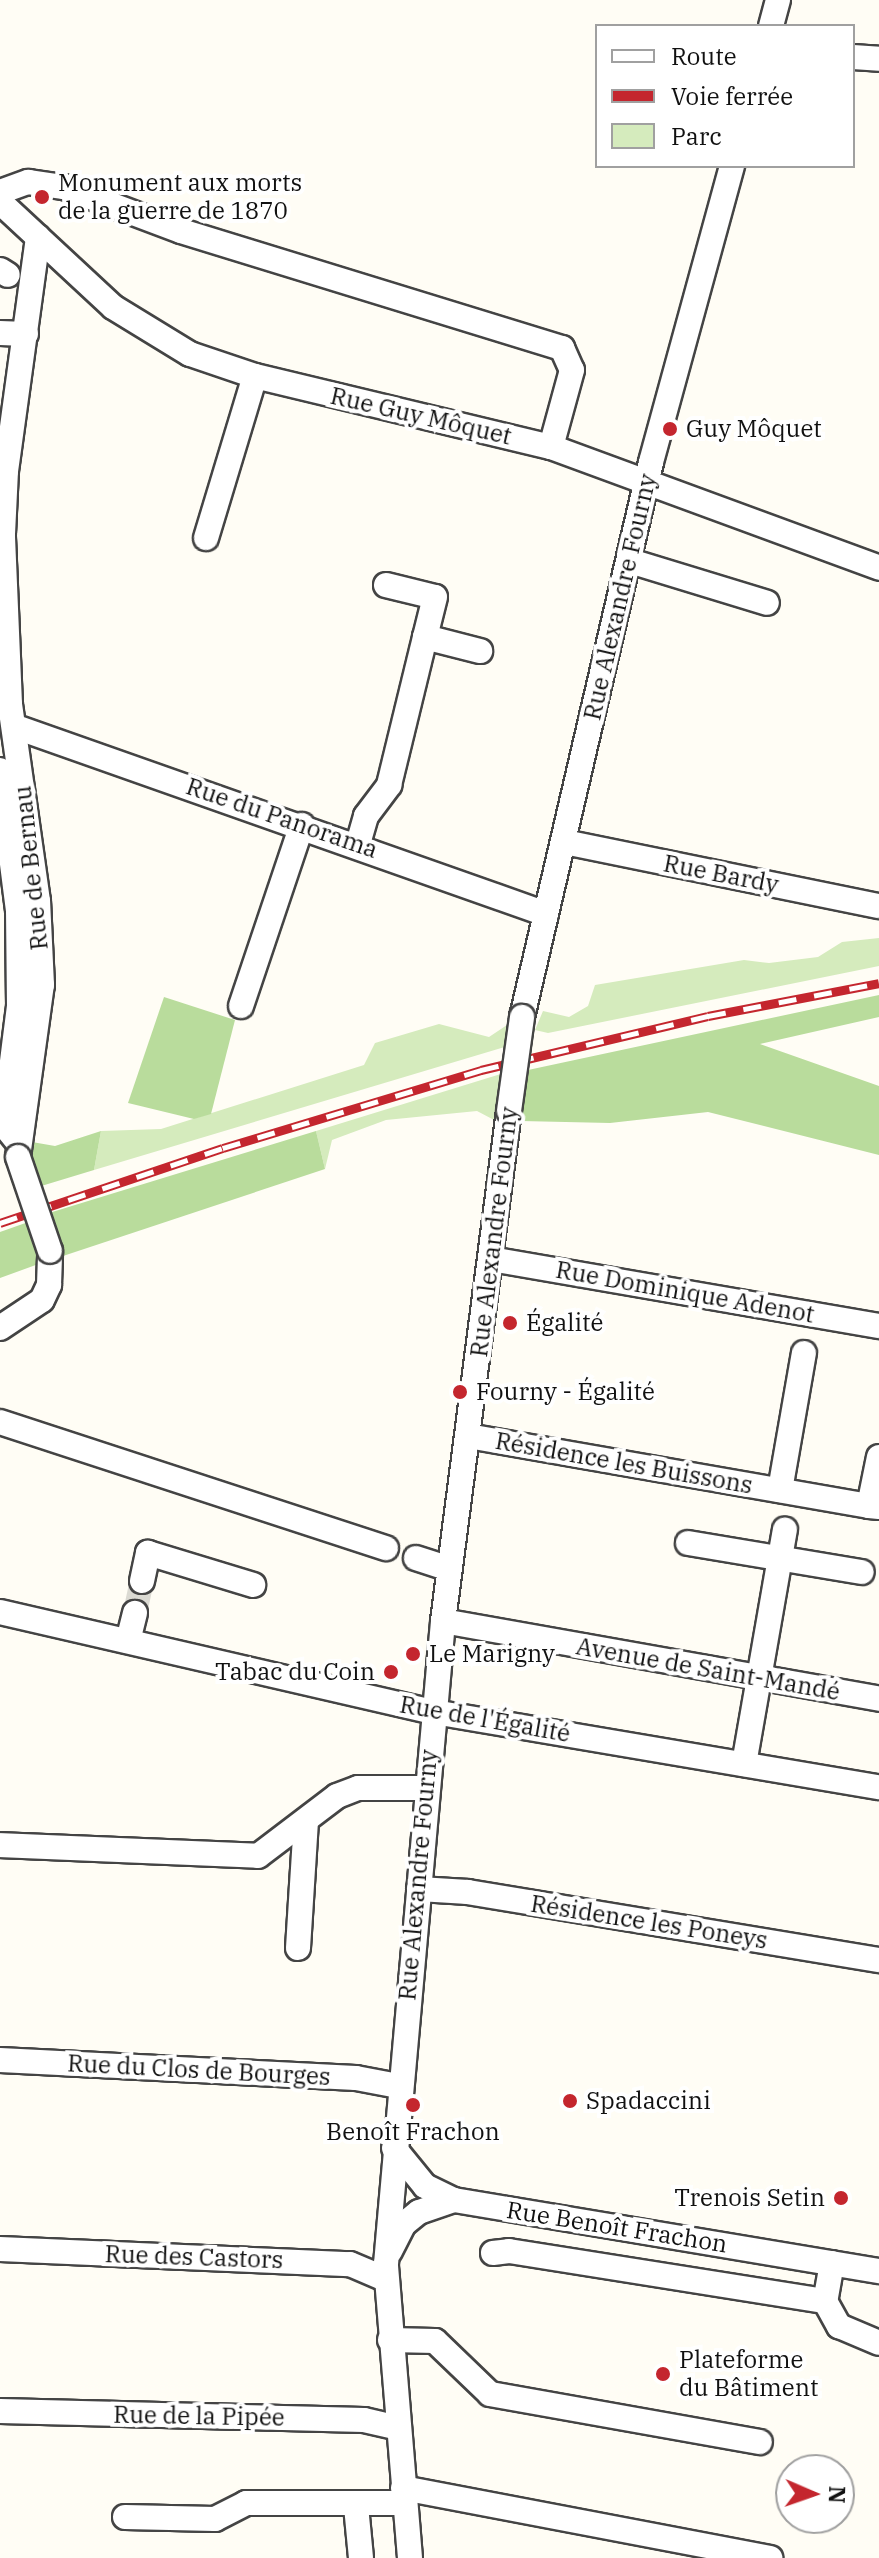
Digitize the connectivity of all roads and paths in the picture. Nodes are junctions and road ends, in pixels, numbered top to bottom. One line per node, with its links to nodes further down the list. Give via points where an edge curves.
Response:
1 (778, 0): 2 (street)
2 (772, 24)
3 (855, 57): 4 (street)
4 (879, 59)
5 (731, 168): 13 (street, Rue Alexandre Fourny)
6 (0, 192): 12 (street, via 28,182 64,187 181,231 562,348 572,370)
7 (0, 202): 8 (street, Rue Guy Môquet)
8 (38, 237): 10 (street, Rue de Bernau); 11 (street, Rue Guy Môquet, via 113,307 190,354)
9 (0, 333): 10 (street)
10 (26, 334): 21 (street, Rue de Bernau, via 6,471)
11 (255, 376): 12 (street, Rue Guy Môquet); 14 (street)
12 (551, 447): 13 (street, Rue Guy Môquet)
13 (647, 479): 15 (street, Rue Alexandre Fourny); 16 (street, Rue Guy Môquet)
14 (206, 538)
15 (630, 561): 18 (street); 25 (street, Rue Alexandre Fourny)
16 (879, 568)
17 (386, 585): 19 (street, via 435,597)
18 (767, 603)
19 (425, 637): 20 (street); 26 (street, via 389,785 366,816)
20 (480, 651)
21 (3, 653): 22 (street, Rue de Bernau)
22 (8, 736): 24 (street, Rue du Panorama); 31 (street, Rue de Bernau, via 38,901 42,985)
23 (0, 770): 29 (street, via 18,910)
24 (302, 825): 26 (street, Rue du Panorama); 30 (street)
25 (564, 842): 27 (street, Rue Bardy); 28 (street, Rue Alexandre Fourny)
26 (358, 844): 28 (street, Rue du Panorama)
27 (879, 906)
28 (546, 914): 32 (street, Rue Alexandre Fourny, bridge, via 522,1017)
29 (8, 955): 31 (street, via 19,1006 4,1125)
30 (241, 1006)
31 (18, 1150): 34 (street, Rue de Bernau, bridge, via 50,1251 49,1285 42,1300)
32 (491, 1259): 33 (street, Rue Dominique Adenot); 37 (street, Rue Alexandre Fourny)
33 (879, 1326)
34 (0, 1328)
35 (804, 1353): 39 (street, Résidence les Buissons)
36 (0, 1422): 43 (street)
37 (468, 1436): 39 (street, Résidence les Buissons); 46 (street, Rue Alexandre Fourny)
38 (879, 1457): 40 (street, Résidence les Buissons)
39 (780, 1490): 40 (street, Résidence les Buissons)
40 (874, 1507)
41 (785, 1530): 45 (street)
42 (688, 1543): 45 (street)
43 (386, 1548)
44 (416, 1558): 46 (street)
45 (780, 1559): 47 (street); 54 (street)
46 (449, 1569): 52 (street, Rue Alexandre Fourny)
47 (862, 1572)
48 (142, 1581): 49 (street, via 148,1553)
49 (253, 1585)
50 (0, 1612): 53 (street, Rue de l'Égalité)
51 (135, 1613): 53 (street)
52 (443, 1621): 54 (street, Avenue de Saint-Mandé); 56 (street, Rue Alexandre Fourny)
53 (128, 1641): 56 (street, Rue de l'Égalité)
54 (759, 1680): 55 (street, Avenue de Saint-Mandé); 57 (street)
55 (879, 1699)
56 (434, 1712): 57 (street, Rue de l'Égalité); 59 (street, Rue Alexandre Fourny)
57 (744, 1764): 58 (street, Rue de l'Égalité)
58 (879, 1787)
59 (426, 1788): 60 (street, via 358,1788 337,1796); 62 (street, Rue Alexandre Fourny)
60 (306, 1820): 61 (street, via 258,1856); 63 (street)
61 (0, 1845)
62 (419, 1889): 64 (street, Résidence les Poneys, via 468,1892); 66 (street, Rue Alexandre Fourny)
63 (298, 1948)
64 (879, 1960)
65 (0, 2060): 66 (street, Rue du Clos de Bourges, via 356,2078)
66 (398, 2086): 67 (street, Rue Alexandre Fourny)
67 (394, 2148): 68 (street, via 425,2186); 73 (street, Rue Alexandre Fourny)
68 (454, 2200): 71 (street, Rue Benoît Frachon); 73 (street, Rue Benoît Frachon, via 419,2212 404,2224)
69 (0, 2249): 73 (street, Rue des Castors, via 350,2264)
70 (493, 2253): 74 (street, via 509,2251)
71 (832, 2263): 72 (street, Rue Benoît Frachon); 74 (street)
72 (879, 2271)
73 (385, 2272): 75 (street, Rue Alexandre Fourny)
74 (825, 2301): 76 (street, via 839,2326)
75 (390, 2340): 78 (street, Rue Alexandre Fourny); 79 (street, via 435,2341 490,2394)
76 (879, 2343)
77 (0, 2411): 78 (street, Rue de la Pipée, via 364,2420)
78 (398, 2428): 80 (street, Rue Alexandre Fourny)
79 (760, 2442)
80 (404, 2495): 81 (street); 83 (street); 85 (street, Rue Alexandre Fourny)
81 (356, 2506): 82 (street, via 246,2503 215,2519); 84 (street)
82 (125, 2517)
83 (742, 2555): 86 (street)
84 (361, 2558)
85 (410, 2558)
86 (770, 2558)

